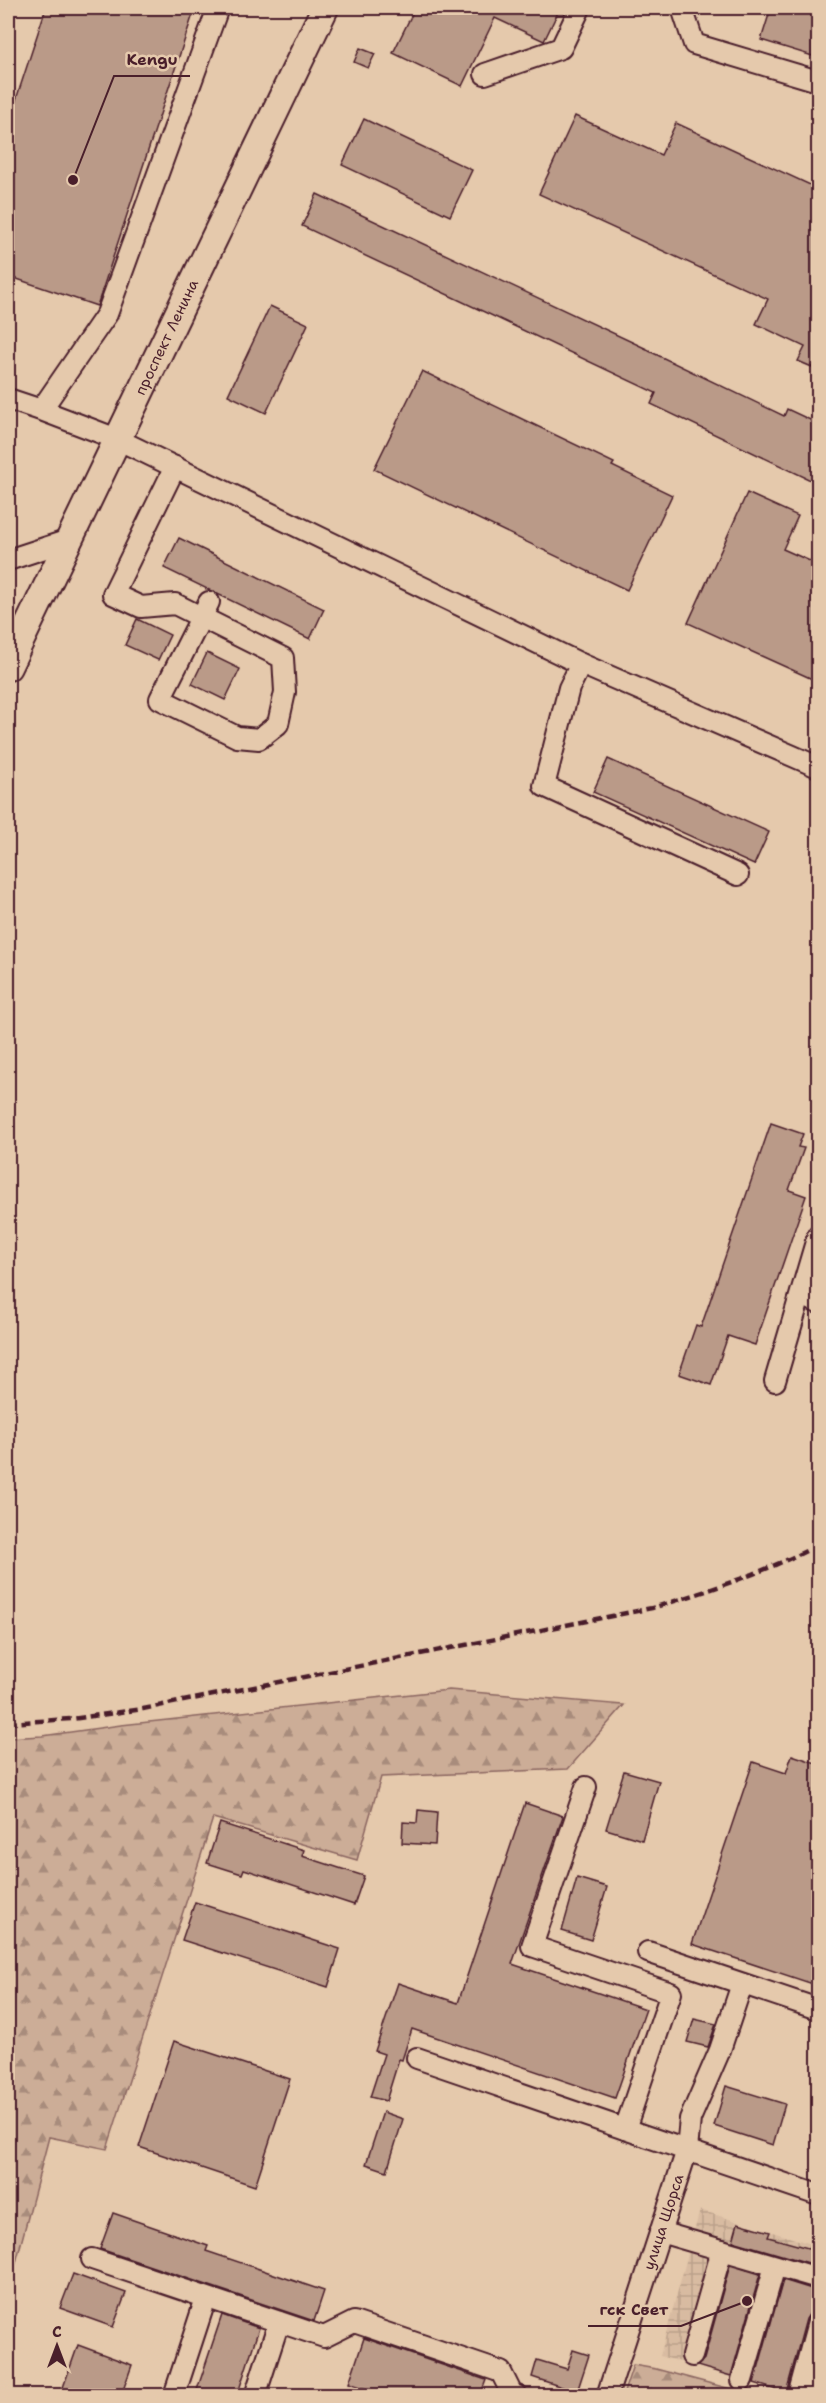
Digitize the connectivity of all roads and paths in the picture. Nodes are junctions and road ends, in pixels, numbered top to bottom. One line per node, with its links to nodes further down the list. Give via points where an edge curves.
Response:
1 (218, 8): 8 (street, via 107,314)
2 (325, 8): 9 (main road, проспект Ленина)
3 (580, 8): 5 (street, via 561,48)
4 (682, 8): 6 (street, via 694,44)
5 (485, 74)
6 (819, 81)
7 (8, 399): 8 (street)
8 (41, 410): 9 (street)
9 (117, 440): 10 (street); 11 (main road, проспект Ленина)
10 (175, 467): 13 (street, via 113,594 141,608 175,604); 14 (street)
11 (69, 540): 12 (street); 15 (main road, проспект Ленина)
12 (8, 560)
13 (206, 610): 13 (street, via 283,658 285,692 278,724 259,739 237,736 160,699)
14 (581, 664): 16 (street); 17 (street, via 569,688 544,786)
15 (8, 667)
16 (819, 767)
17 (738, 875)
18 (819, 1235): 19 (street)
19 (810, 1299): 20 (street)
20 (775, 1381)
21 (586, 1787): 26 (street, via 531,1946 671,1993)
22 (648, 1952): 23 (street)
23 (742, 1984): 24 (street); 27 (street, улица Щорса, via 720,2050 690,2119)
24 (819, 2009)
25 (417, 2058): 26 (street)
26 (625, 2129): 27 (street)
27 (687, 2150): 28 (street); 29 (street, улица Щорса)
28 (819, 2196)
29 (660, 2232): 30 (street); 42 (street, улица Щорса)
30 (722, 2250): 32 (street); 37 (street)
31 (92, 2259): 34 (street)
32 (775, 2265): 33 (street); 38 (street)
33 (819, 2278)
34 (206, 2298): 35 (street); 39 (street)
35 (279, 2322): 40 (street); 41 (street, via 324,2337 354,2322 501,2372 512,2394)
36 (819, 2322): 43 (street)
37 (692, 2356)
38 (742, 2380)
39 (174, 2396)
40 (255, 2396)
41 (518, 2396)
42 (607, 2396)
43 (798, 2396)

